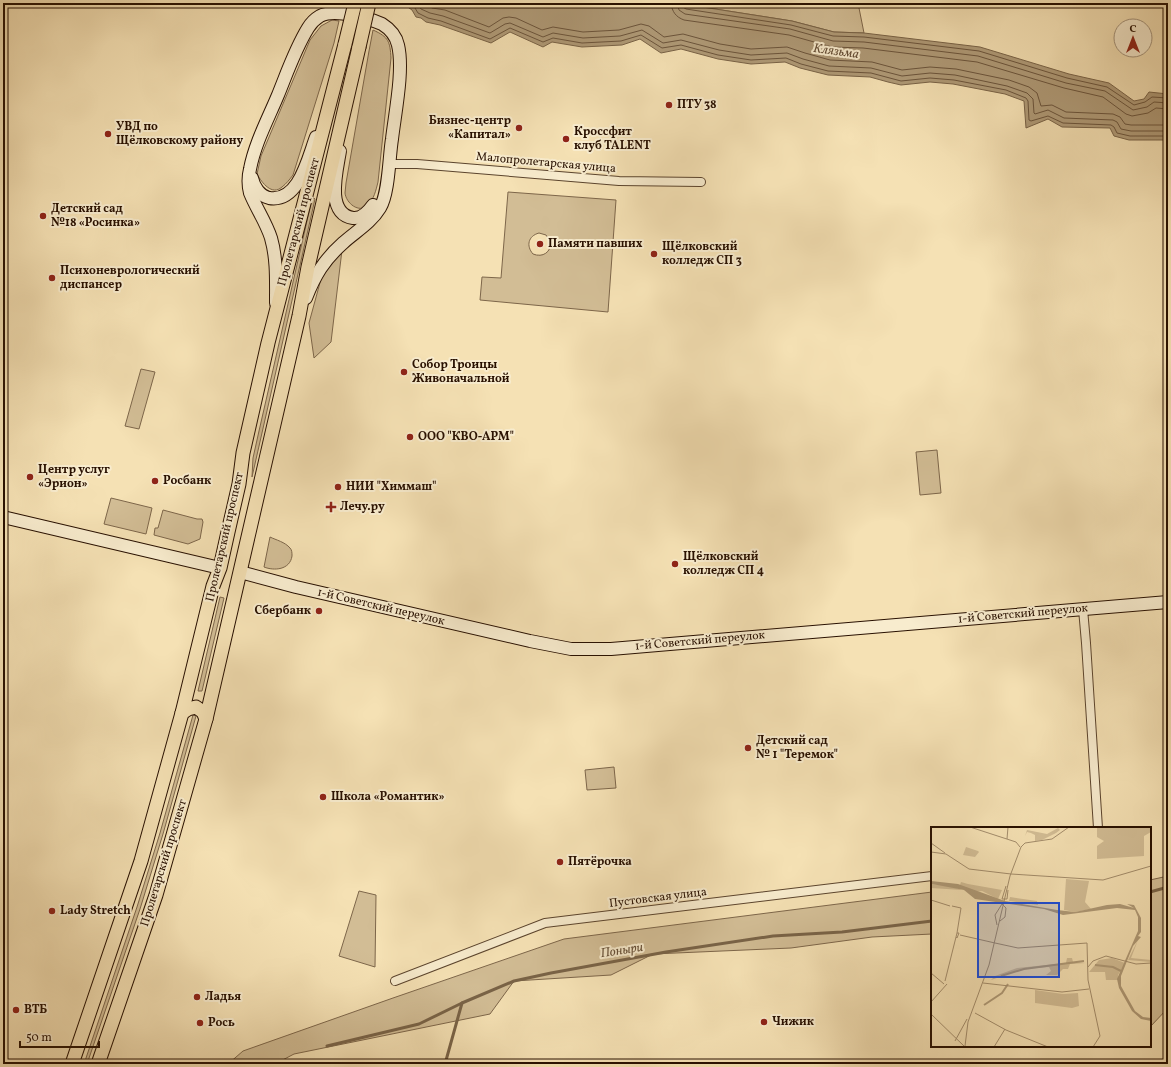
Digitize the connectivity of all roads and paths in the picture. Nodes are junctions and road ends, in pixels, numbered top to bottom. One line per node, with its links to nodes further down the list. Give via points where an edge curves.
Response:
1 (355, 3): 3 (main road, Пролетарский проспект, bridge)
2 (369, 3): 4 (main road, Пролетарский проспект, bridge)
3 (339, 70): 6 (main road, via 303,173 294,188 281,198 266,197 253,184); 9 (main road, Пролетарский проспект)
4 (354, 72): 7 (main road, via 336,180 338,208 347,217 359,218 366,214); 10 (main road, Пролетарский проспект, via 308,267)
5 (389, 164): 6 (main road, via 399,78 398,44 394,35 382,24 334,13 321,16 313,22 303,37 259,140); 7 (main road); 8 (street, Малопролетарская улица, via 417,164 619,181)
6 (249, 170): 9 (main road, via 250,193 274,252)
7 (387, 180): 10 (main road, via 379,210 322,265 313,280)
8 (701, 182)
9 (275, 312): 12 (main road, Пролетарский проспект)
10 (300, 316): 13 (main road, Пролетарский проспект)
11 (3, 517): 12 (main road)
12 (220, 568): 13 (main road); 16 (main road, Пролетарский проспект, via 213,586)
13 (240, 572): 15 (main road, 1-й Советский переулок, via 571,649 611,649); 17 (main road, Пролетарский проспект)
14 (1168, 602): 15 (main road, 1-й Советский переулок)
15 (1083, 609): 18 (street)
16 (182, 713): 17 (main road, via 196,707 203,712); 21 (main road, Пролетарский проспект, via 141,861)
17 (206, 719): 22 (main road, Пролетарский проспект, via 156,896)
18 (1098, 827)
19 (931, 876): 20 (street, Пустовская улица, via 545,924)
20 (396, 981)
21 (72, 1064)
22 (98, 1064)

